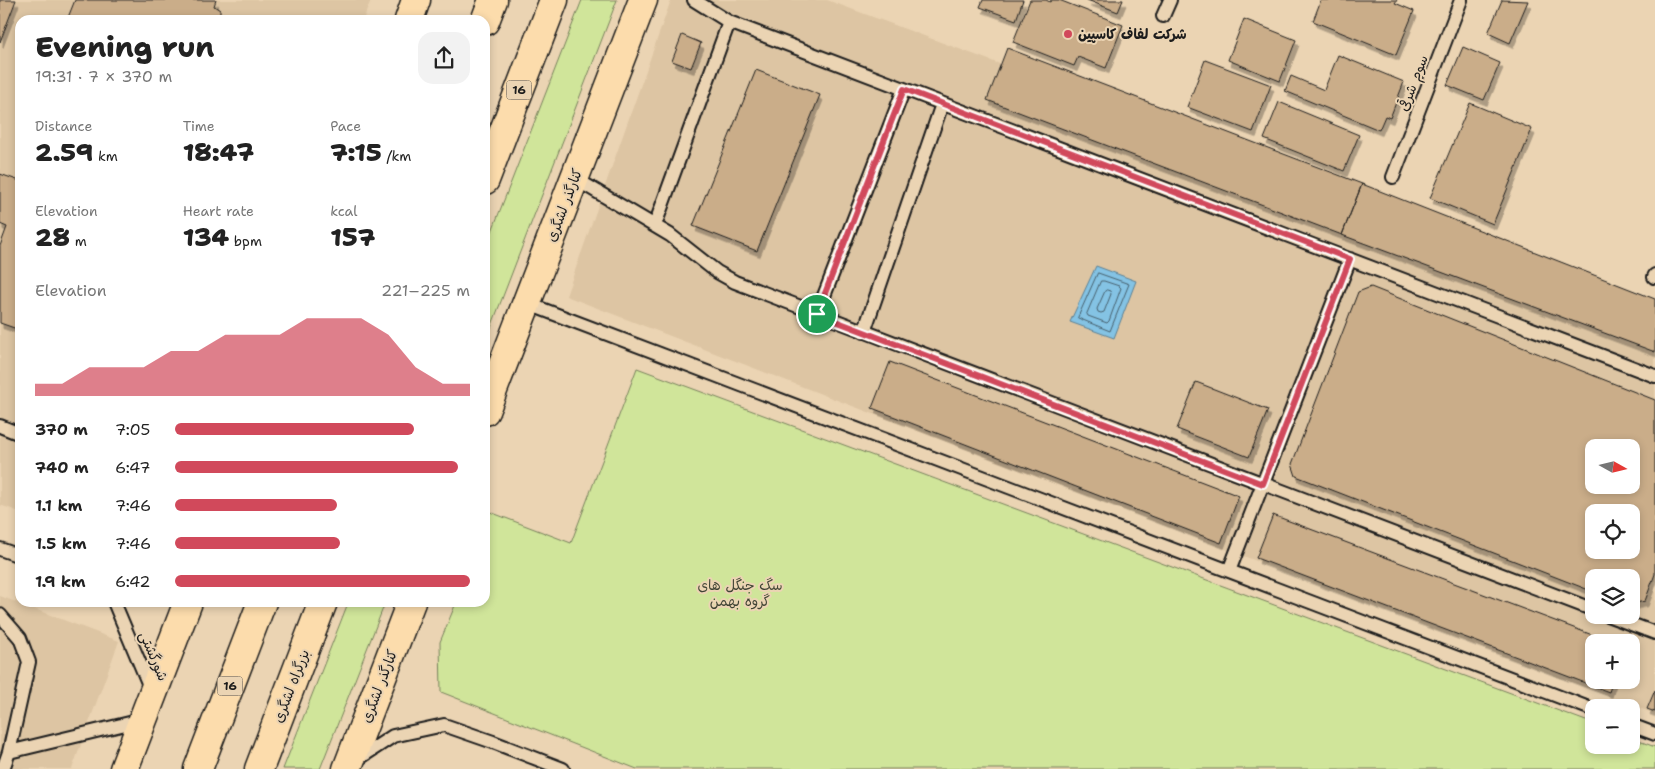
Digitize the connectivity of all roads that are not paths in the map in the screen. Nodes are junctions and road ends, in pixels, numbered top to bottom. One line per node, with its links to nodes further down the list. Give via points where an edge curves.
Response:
1 (416, 0): 8 (main road)
2 (493, 0): 9 (main road)
3 (554, 0): 14 (main road, 16)
4 (643, 0): 16 (main road, کنارگذر لشگری)
5 (694, 0): 11 (lane)
6 (1170, 0): 10 (lane)
7 (1461, 0): 15 (lane, سوم شرقی)
8 (411, 15)
9 (488, 15)
10 (1164, 16)
11 (729, 22): 12 (lane); 17 (lane)
12 (904, 89): 13 (lane); 20 (lane)
13 (942, 104): 18 (lane); 21 (lane)
14 (490, 167)
15 (1393, 177)
16 (574, 178): 17 (lane); 19 (main road, کنارگذر لشگری)
17 (655, 225): 20 (lane, via 717,272)
18 (1350, 259): 22 (lane); 26 (lane)
19 (526, 303): 23 (main road, کنارگذر لشگری); 29 (lane)
20 (817, 314): 21 (lane)
21 (864, 332): 26 (lane)
22 (1655, 376)
23 (490, 397)
24 (0, 426): 25 (lane)
25 (15, 432)
26 (1263, 484): 29 (lane); 35 (lane)
27 (0, 549): 28 (lane)
28 (15, 554)
29 (1229, 571): 40 (lane)
30 (116, 607): 39 (lane, شورگشتی)
31 (186, 607): 39 (main road)
32 (260, 607): 47 (main road, 16)
33 (321, 607): 48 (main road, بزرگراه لشگری)
34 (409, 607): 44 (main road, کنارگذر لشگری)
35 (1585, 607)
36 (0, 615): 43 (lane, via 20,638 30,662)
37 (1637, 624): 38 (lane)
38 (1654, 629)
39 (149, 707): 43 (lane); 46 (main road)
40 (1585, 707)
41 (1640, 728): 42 (lane)
42 (1655, 734)
43 (9, 752): 45 (lane)
44 (348, 767): 49 (lane, via 393,736 444,725)
45 (4, 769)
46 (124, 769)
47 (198, 769)
48 (259, 769)
49 (563, 769)

